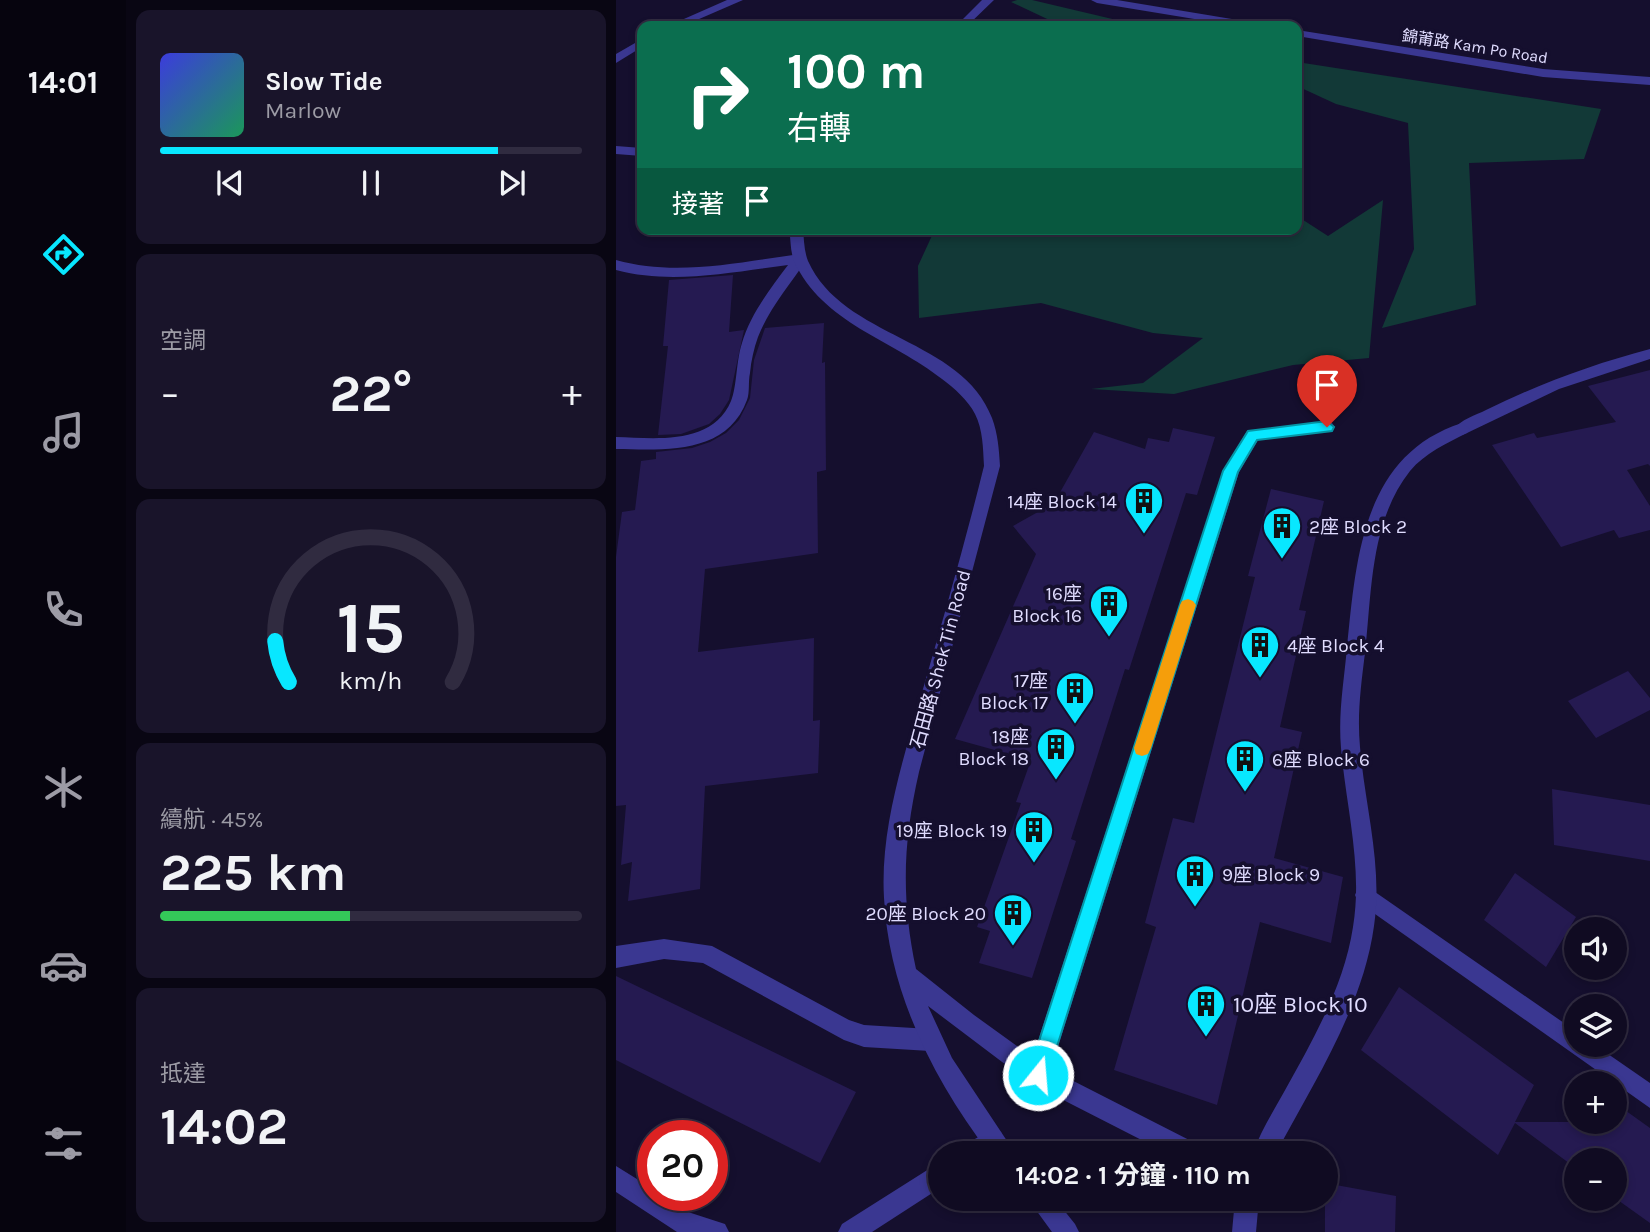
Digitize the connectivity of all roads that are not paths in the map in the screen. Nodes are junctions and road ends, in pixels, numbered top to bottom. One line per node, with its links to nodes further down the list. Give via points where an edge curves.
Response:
1 (737, 0): 4 (street)
2 (988, 0): 5 (street)
3 (1097, 0): 6 (street)
4 (686, 21)
5 (966, 21)
6 (1225, 21)
7 (1302, 34): 10 (street, 錦莆路 Kam Po Road, via 1543,73)
8 (637, 46): 9 (street)
9 (616, 58)
10 (1650, 81)
11 (616, 150): 12 (street)
12 (637, 152)
13 (797, 235): 14 (street, 石田路 Shek Tin Road)
14 (800, 259): 15 (street, via 691,271 630,271); 18 (street, via 751,337 740,399 725,423 677,445); 21 (street, 石田路 Shek Tin Road, via 811,281 831,300 957,381 978,405 990,434 992,467 898,827 894,899)
15 (616, 265)
16 (1650, 354): 19 (street, via 1571,378 1426,447 1405,466 1378,510 1365,566 1349,720)
17 (1327, 427): 23 (street, via 1253,435 1231,471)
18 (616, 443)
19 (1365, 895): 24 (street); 27 (street, via 1359,953 1339,1006)
20 (616, 957): 22 (street, via 664,949 705,953 844,1029 864,1036)
21 (906, 974): 22 (street, 石田路 Shek Tin Road); 23 (street)
22 (930, 1040): 25 (street, 石田路 Shek Tin Road, via 957,1091)
23 (1038, 1075): 26 (street)
24 (1650, 1097)
25 (994, 1141)
26 (1167, 1141)
27 (1270, 1141)
28 (616, 1178): 32 (street, via 682,1222)
29 (928, 1182): 33 (street)
30 (1050, 1211): 34 (street)
31 (1246, 1211): 35 (street)
32 (718, 1232)
33 (850, 1232)
34 (1067, 1232)
35 (1244, 1232)

